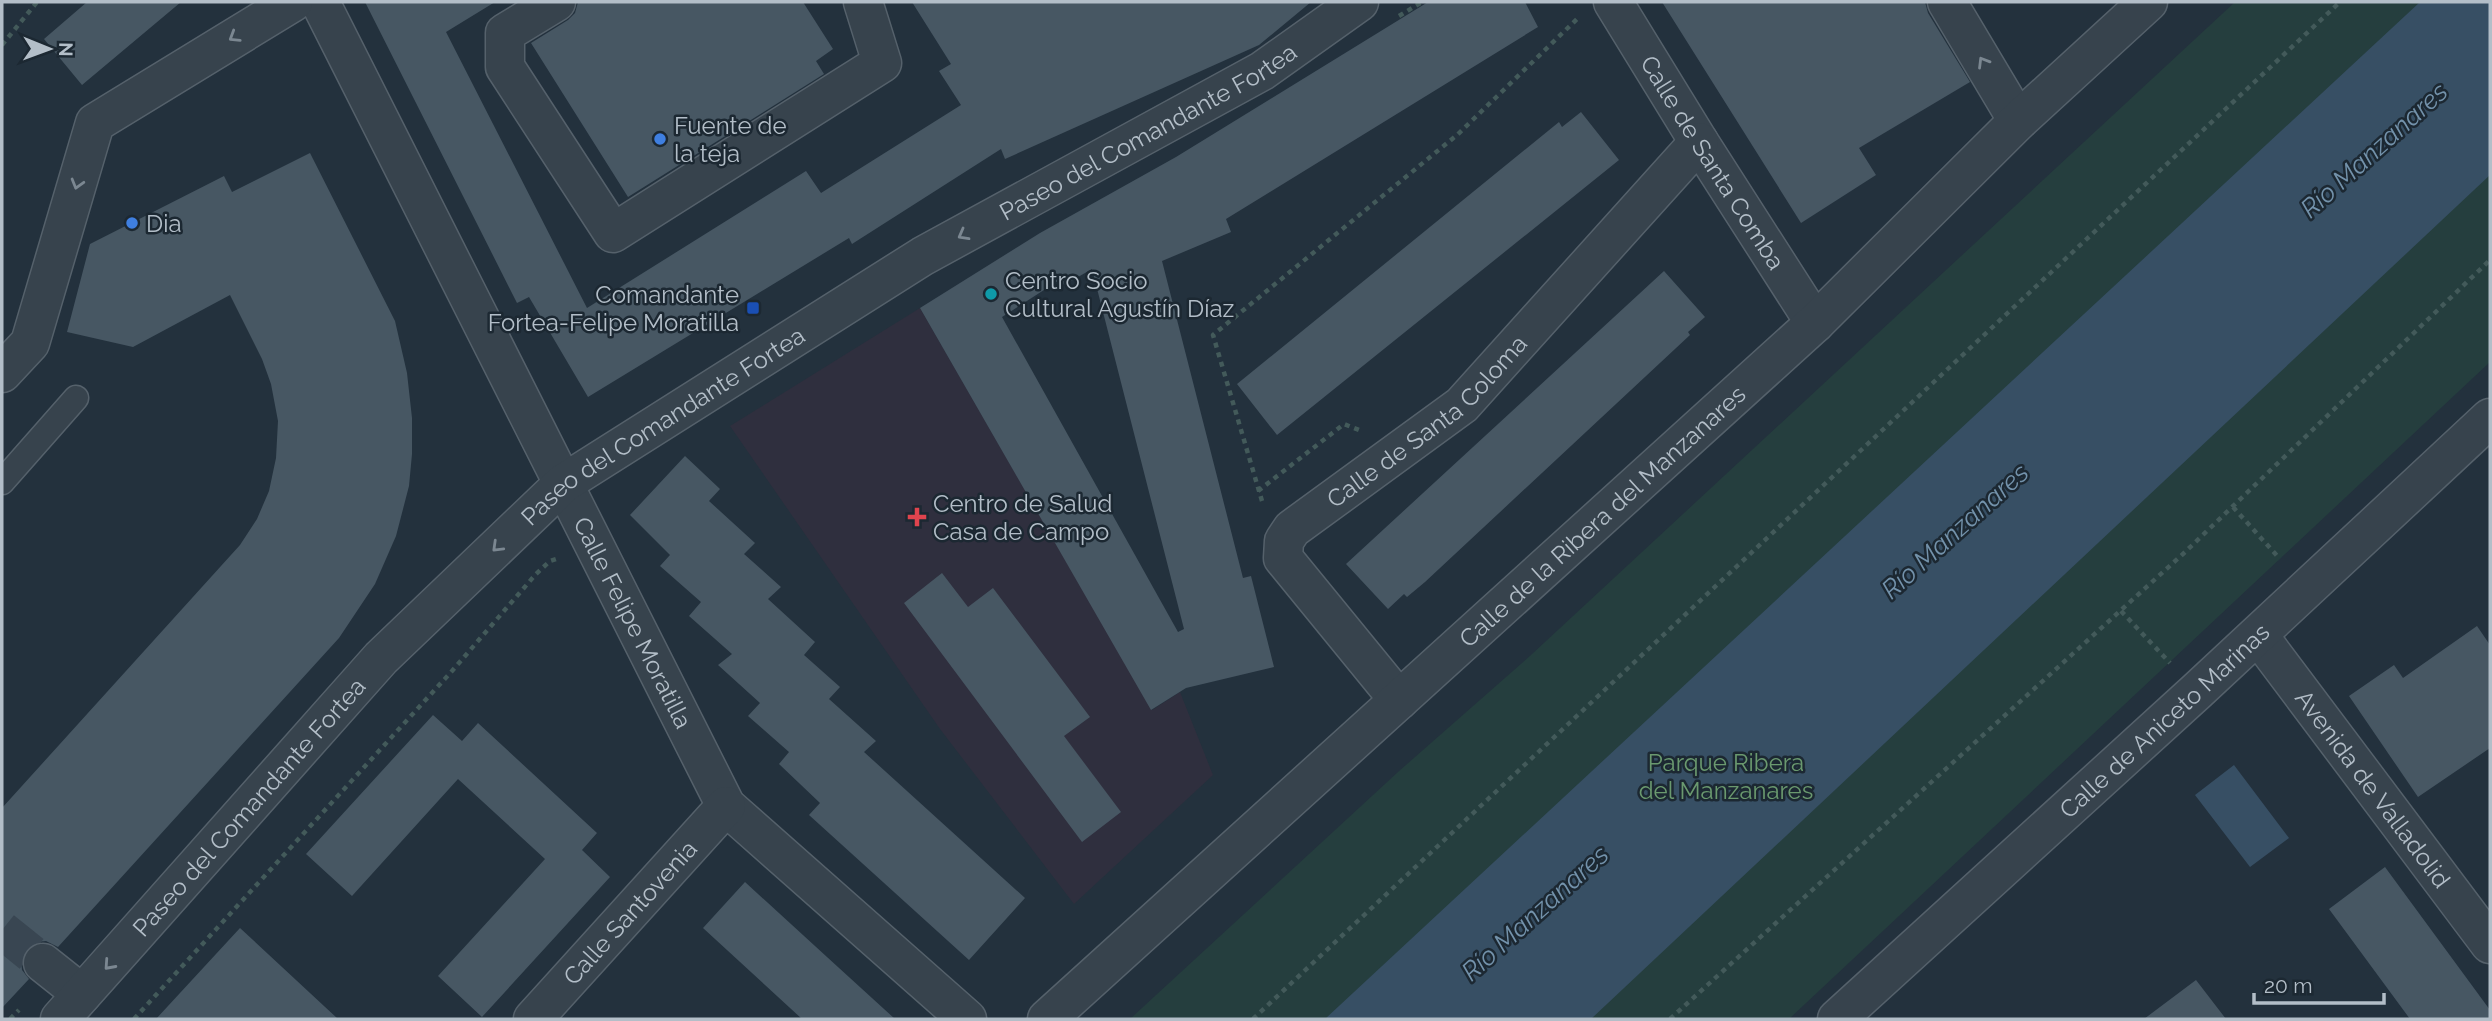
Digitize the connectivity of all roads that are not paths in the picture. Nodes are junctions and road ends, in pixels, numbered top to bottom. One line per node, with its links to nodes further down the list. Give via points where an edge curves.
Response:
1 (293, 2): 12 (street, one-way to 12, via 95,123 30,343)
2 (320, 2): 16 (street, Calle Felipe Moratilla)
3 (556, 2): 4 (street, via 505,33 505,67 613,233 882,63)
4 (863, 2)
5 (1359, 2): 16 (street, Paseo del Comandante Fortea, one-way to 16, via 1262,71 923,256)
6 (1947, 2): 9 (street, one-way to 6)
7 (2148, 2): 9 (street, Calle de la Ribera del Manzanares)
8 (1599, 7): 10 (street, Calle de Santa Comba)
9 (2018, 121): 11 (street, Calle de la Ribera del Manzanares)
10 (1699, 142): 11 (street, Calle de Santa Comba); 18 (street, Calle de Santa Coloma, via 1462,405 1293,528 1284,541 1283,558)
11 (1815, 323): 18 (street, Calle de la Ribera del Manzanares)
12 (2, 373)
13 (76, 398): 15 (lane)
14 (2490, 418): 17 (street, Calle de Aniceto Marinas)
15 (2, 482)
16 (564, 483): 19 (street, Calle Felipe Moratilla); 22 (street, Paseo del Comandante Fortea, one-way to 22, via 381,659)
17 (2258, 635): 20 (street, Avenida de Valladolid); 26 (street, Calle de Aniceto Marinas)
18 (1399, 701): 25 (street, Calle de la Ribera del Manzanares)
19 (726, 806): 23 (street, Calle Santovenia); 24 (street, Calle Felipe Moratilla)
20 (2490, 944)
21 (43, 963): 22 (street, Paseo del Comandante Fortea)
22 (71, 1007)
23 (533, 1019)
24 (967, 1019)
25 (1047, 1019)
26 (1837, 1019)

